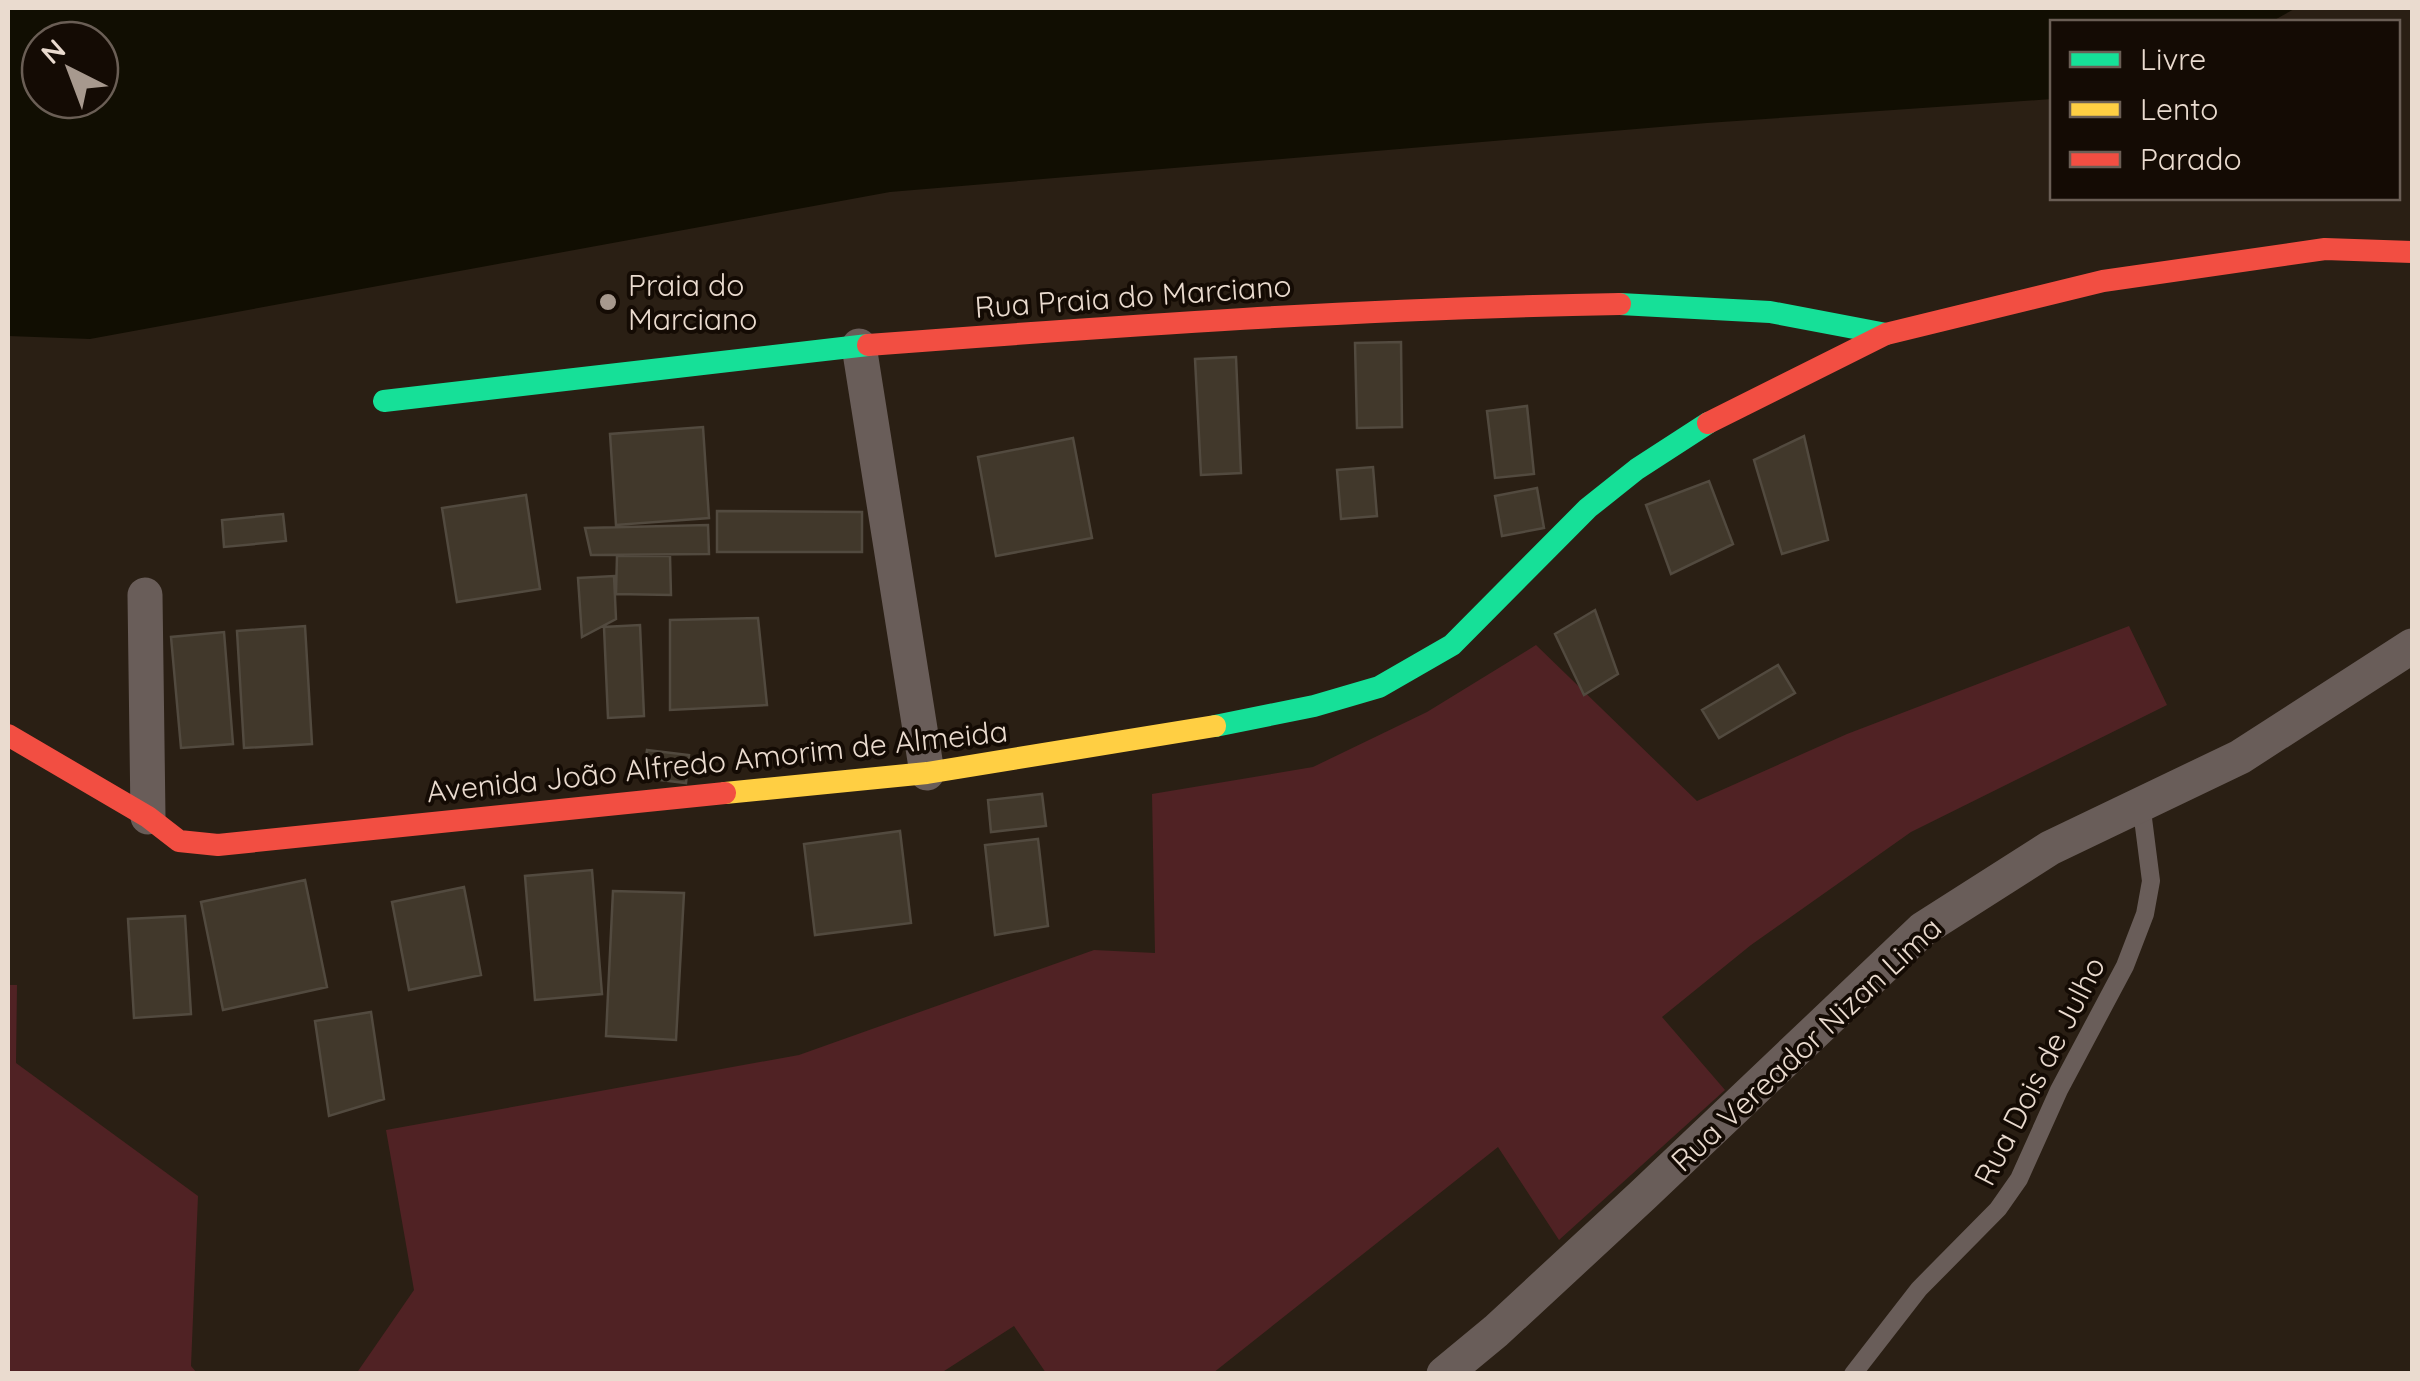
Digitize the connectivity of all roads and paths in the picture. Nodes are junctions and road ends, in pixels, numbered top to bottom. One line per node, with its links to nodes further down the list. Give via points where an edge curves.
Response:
1 (2412, 252): 2 (street, Avenida João Alfredo Amorim de Almeida, via 2325,249 2103,281)
2 (1886, 334): 3 (street, Rua Praia do Marciano, via 1770,312 1651,303 1243,317); 8 (street, Avenida João Alfredo Amorim de Almeida, via 1712,420 1637,469 1588,508 1452,645 1378,687 1223,726)
3 (859, 346): 4 (street, Rua Praia do Marciano); 8 (street)
4 (384, 401)
5 (146, 595): 10 (street)
6 (2412, 646): 9 (street, Rua Vereador Nizan Lima, via 2240,757)
7 (8, 735): 10 (street, Avenida João Alfredo Amorim de Almeida)
8 (927, 773): 10 (street, Avenida João Alfredo Amorim de Almeida, via 218,846 179,841)
9 (2141, 802): 11 (street, Rua Vereador Nizan Lima, via 2050,848 1923,929 1644,1196); 12 (lane, Rua Dois de Julho, via 2150,881 2145,914 2019,1179 1918,1289)
10 (148, 817)
11 (1444, 1374)
12 (1854, 1374)

